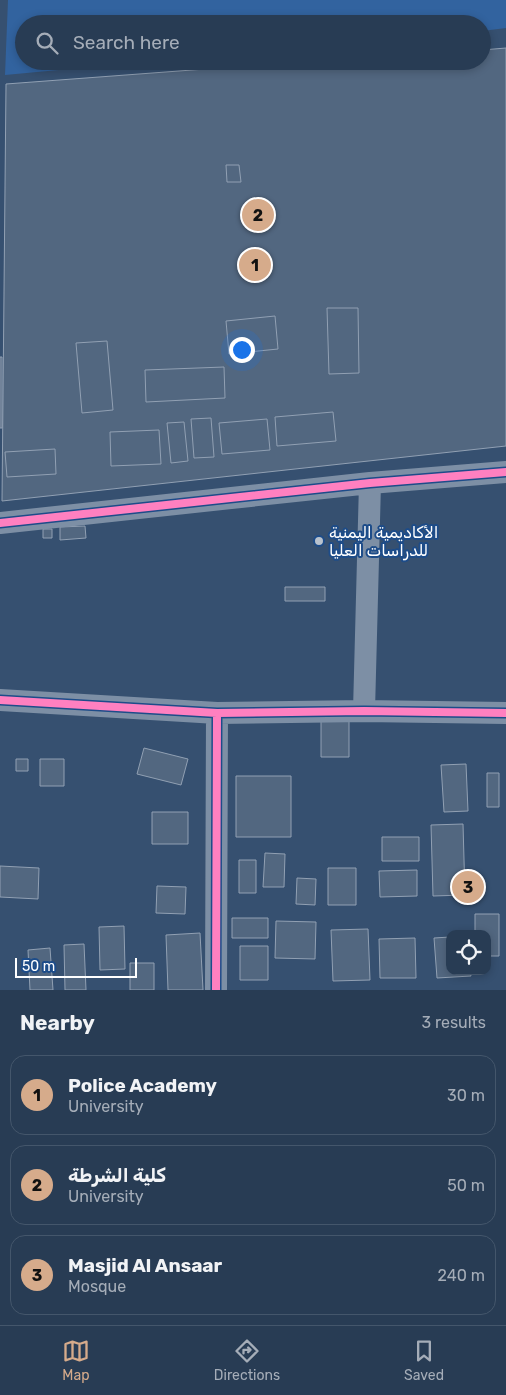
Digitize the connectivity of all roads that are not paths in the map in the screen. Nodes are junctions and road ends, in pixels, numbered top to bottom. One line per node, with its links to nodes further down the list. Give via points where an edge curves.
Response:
1 (506, 472): 2 (street)
2 (370, 482): 3 (street); 5 (street)
3 (0, 522)
4 (0, 700): 7 (street)
5 (364, 711): 6 (street); 7 (street)
6 (506, 712)
7 (217, 713): 8 (street)
8 (216, 990)

